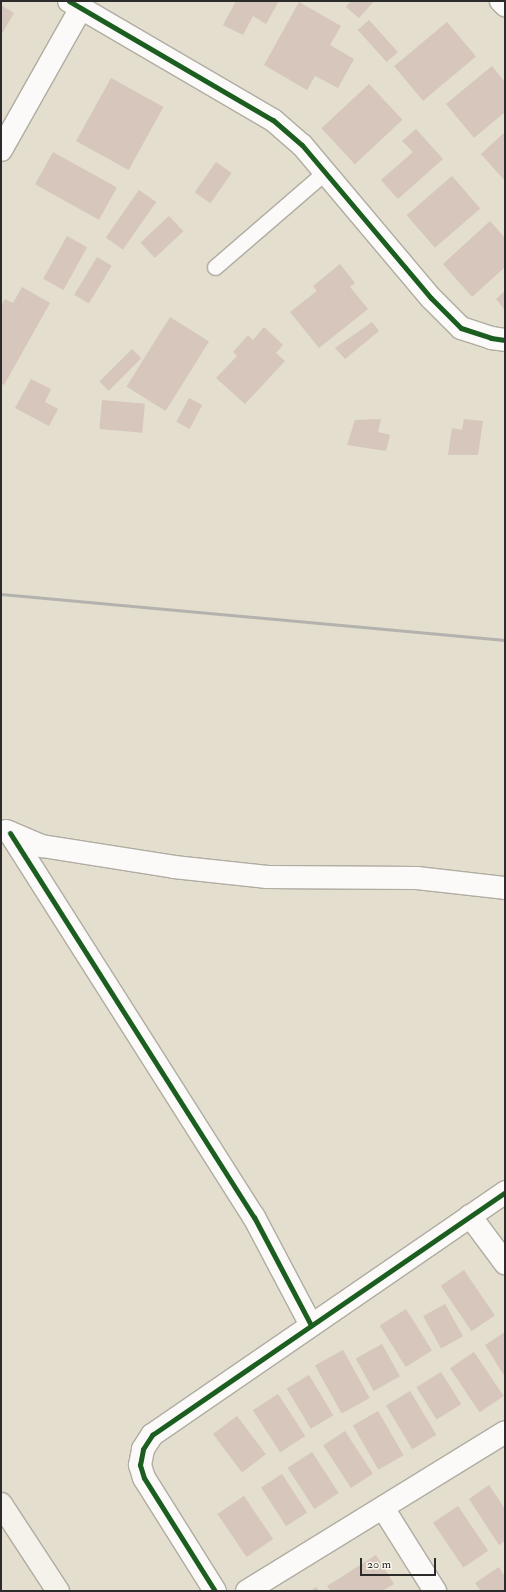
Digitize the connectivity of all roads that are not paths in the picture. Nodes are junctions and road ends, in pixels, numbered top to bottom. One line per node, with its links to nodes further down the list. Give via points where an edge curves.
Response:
1 (501, 1): 3 (street)
2 (75, 4): 4 (street); 5 (street, via 273,120 302,145)
3 (505, 5)
4 (1, 150)
5 (324, 174): 6 (lane); 7 (street, via 431,298 461,328)
6 (215, 267)
7 (505, 340)
8 (5, 830): 9 (street, via 42,846 174,867 267,877 417,878); 13 (street, via 254,1217)
9 (505, 888)
10 (505, 1192): 11 (street)
11 (470, 1216): 12 (street); 13 (street)
12 (505, 1263)
13 (311, 1325): 18 (street, via 152,1435 143,1449 140,1465 144,1478)
14 (505, 1432): 16 (street)
15 (1, 1504): 17 (street)
16 (383, 1508): 19 (street); 20 (street)
17 (58, 1591)
18 (215, 1591)
19 (246, 1591)
20 (434, 1591)

